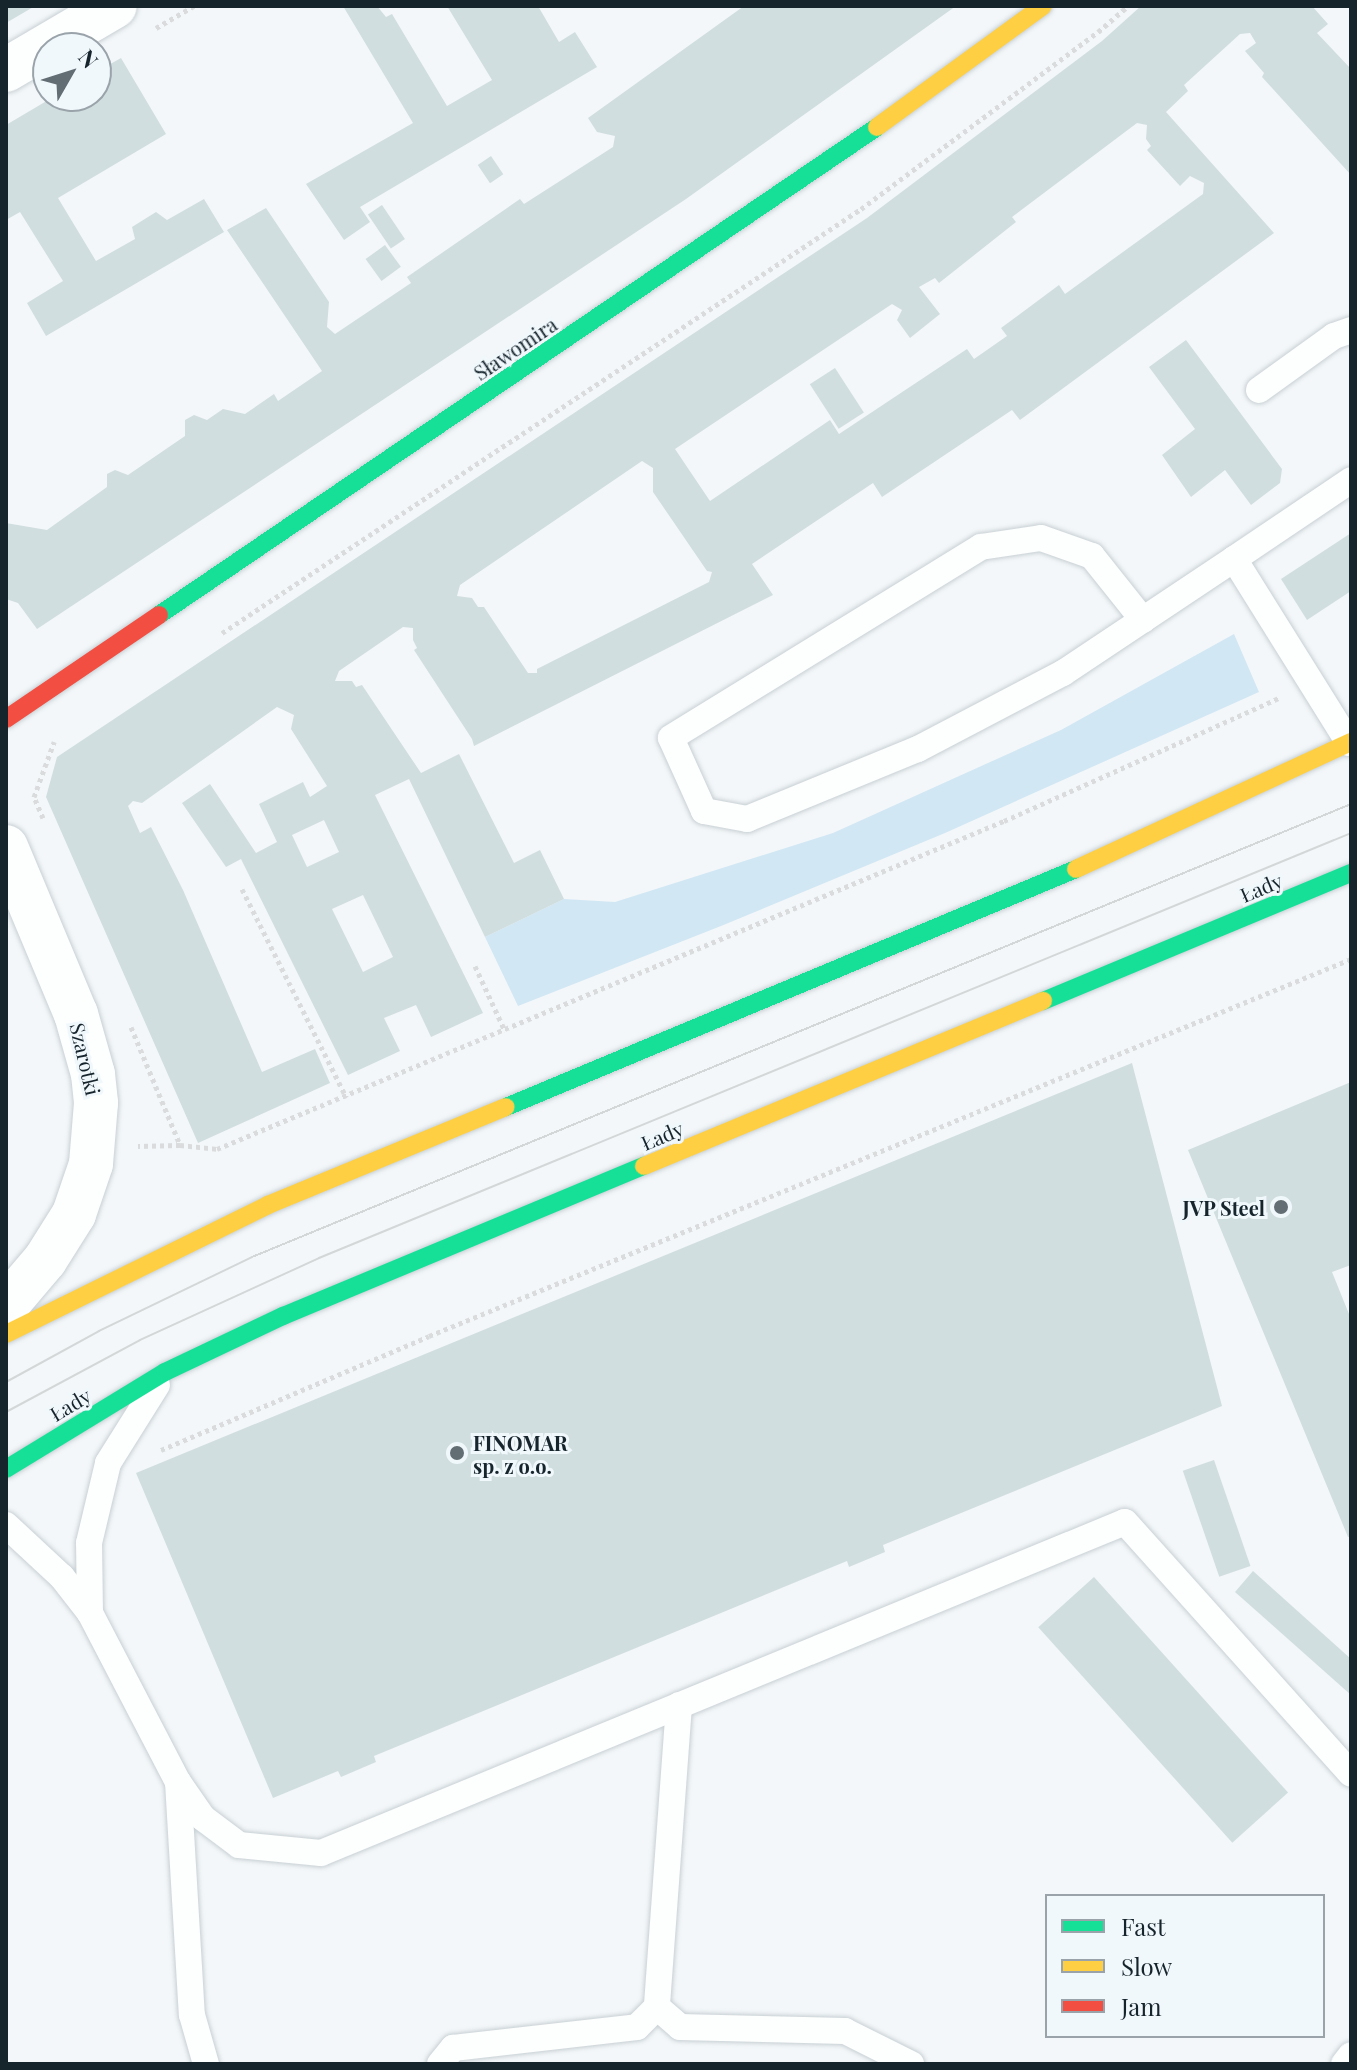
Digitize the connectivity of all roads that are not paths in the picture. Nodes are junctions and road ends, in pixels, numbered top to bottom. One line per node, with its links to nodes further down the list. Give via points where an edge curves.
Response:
1 (115, 6): 3 (street)
2 (1043, 6): 9 (street, Sławomira, via 824,165)
3 (6, 70)
4 (1351, 330): 5 (lane, via 1334,336)
5 (1259, 390)
6 (1351, 480): 7 (lane)
7 (1234, 559): 8 (lane); 10 (lane)
8 (1143, 620): 8 (lane, via 1063,673 918,749 747,819 704,811 671,738 981,547 1041,538 1092,556)
9 (6, 719)
10 (1350, 742): 13 (street, via 971,915)
11 (6, 847): 13 (street, Szarotki, via 76,1014 96,1103 91,1164 74,1214 45,1260)
12 (1351, 873): 15 (street, Łady, via 283,1316)
13 (25, 1310): 14 (street)
14 (6, 1334)
15 (165, 1372): 16 (street, Łady); 18 (lane, via 108,1463 89,1543)
16 (6, 1469)
17 (6, 1525): 18 (lane, via 62,1577)
18 (90, 1613): 21 (lane)
19 (679, 1705): 20 (lane, via 1125,1522); 21 (lane, via 321,1853 239,1845 203,1818); 22 (lane)
20 (1351, 1774)
21 (178, 1782): 24 (lane, via 192,2015)
22 (657, 2007): 25 (lane, via 637,2027 453,2048); 26 (lane, via 680,2027 845,2031)
23 (1351, 2055): 27 (lane)
24 (206, 2064)
25 (440, 2064)
26 (911, 2064)
27 (1344, 2064)

